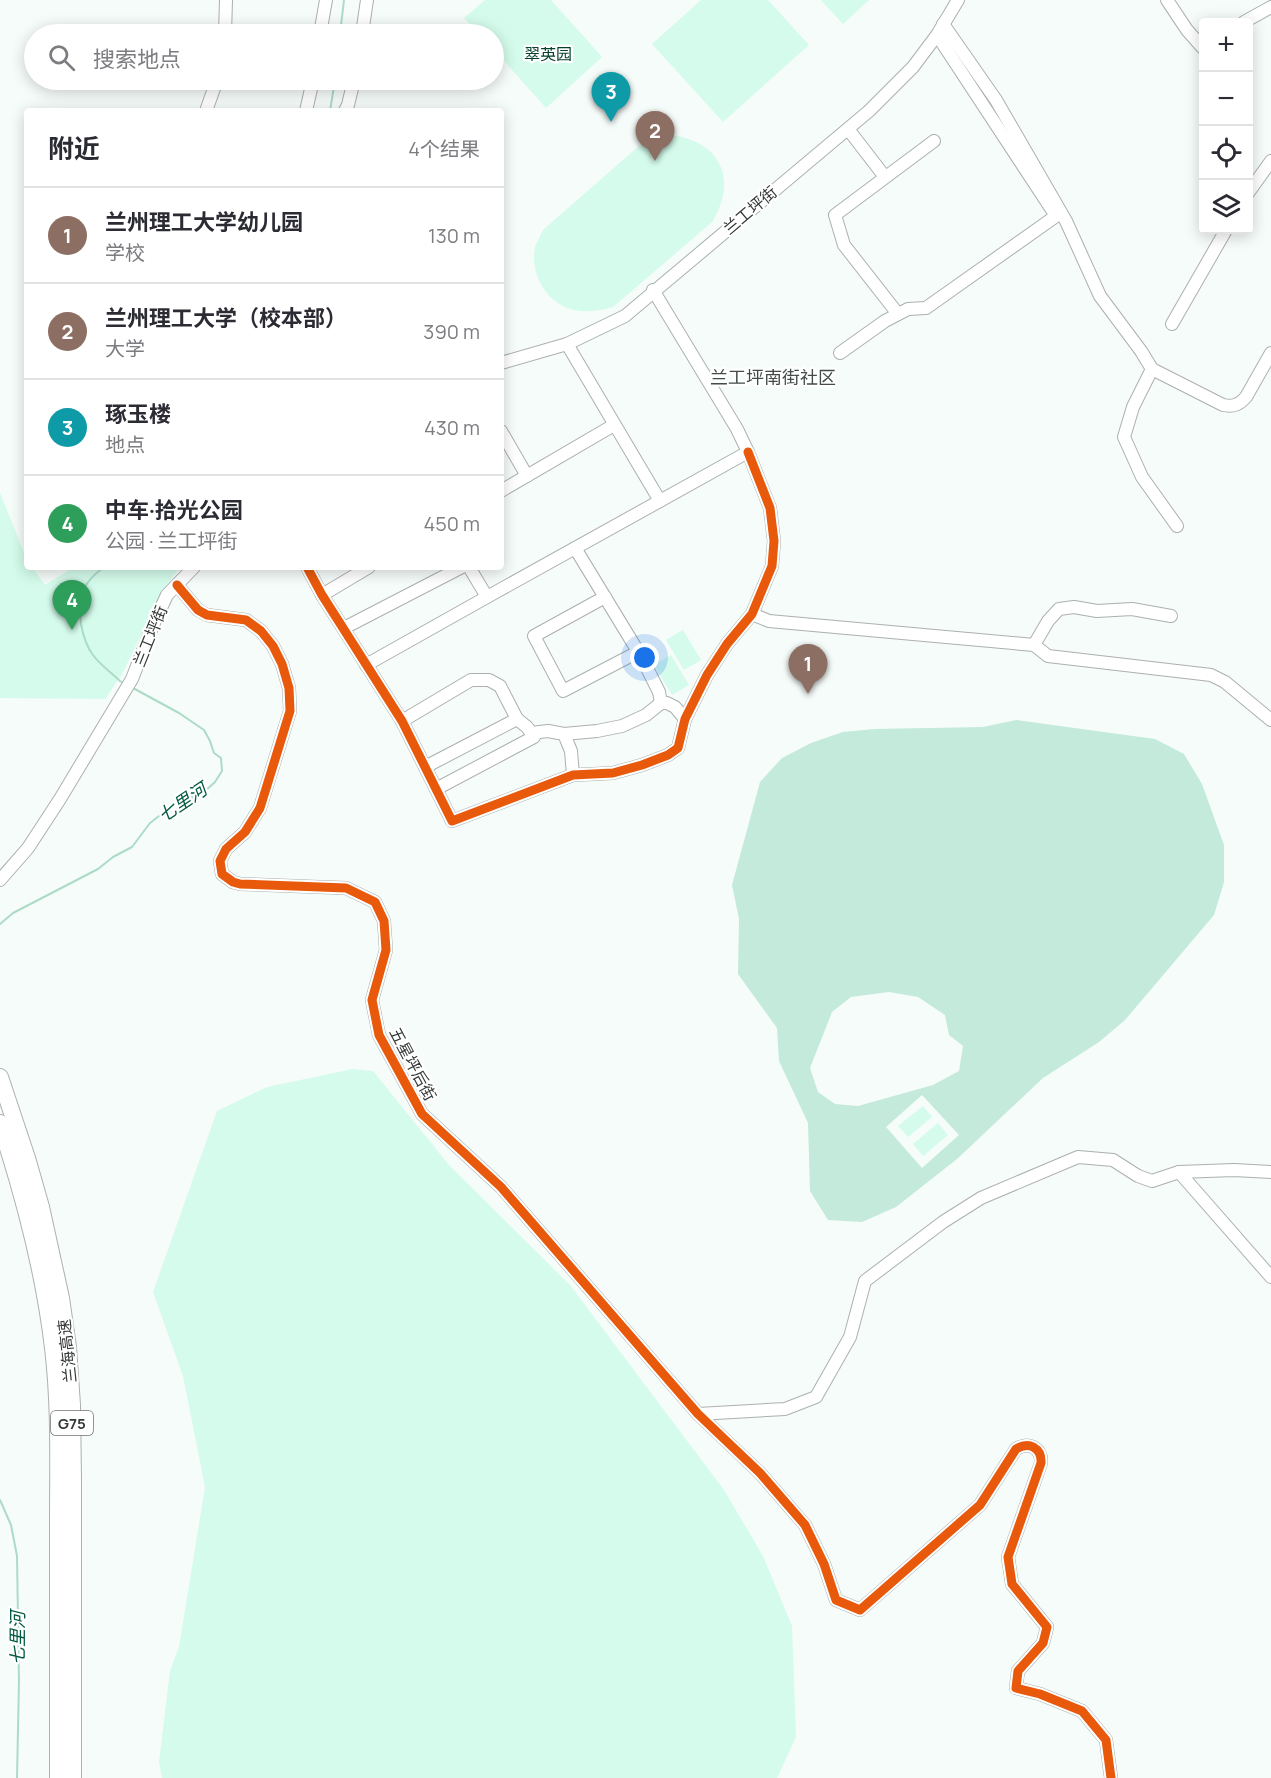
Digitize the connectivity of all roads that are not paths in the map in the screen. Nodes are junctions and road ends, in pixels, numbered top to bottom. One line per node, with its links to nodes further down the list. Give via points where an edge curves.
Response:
1 (226, 0): 8 (street)
2 (326, 0): 9 (street)
3 (367, 0): 10 (street)
4 (958, 0): 11 (street, 兰工坪街)
5 (1167, 0): 12 (street)
6 (1271, 7): 7 (street)
7 (1251, 18)
8 (225, 24)
9 (322, 24)
10 (363, 24)
11 (940, 30): 19 (street, 兰工坪街, via 913,67); 26 (street, via 1056,216 926,308); 32 (street, via 996,100 1066,221 1100,296)
12 (1199, 44)
13 (213, 90): 16 (street)
14 (311, 90): 17 (street)
15 (352, 90): 18 (street)
16 (207, 108)
17 (307, 108)
18 (346, 108)
19 (848, 129): 22 (street); 25 (street, 兰工坪街)
20 (934, 141): 22 (street)
21 (1271, 160): 23 (street)
22 (885, 177): 26 (street, via 835,215 844,245)
23 (1253, 186)
24 (1224, 234): 27 (street)
25 (653, 291): 28 (street, 兰工坪街, via 625,316); 35 (street)
26 (898, 314): 29 (street)
27 (1172, 324)
28 (567, 345): 31 (street, 兰工坪街); 33 (street)
29 (840, 353)
30 (1271, 353): 32 (street, via 1241,404 1230,406)
31 (504, 362)
32 (1152, 369): 39 (street, via 1133,407 1124,437 1142,477)
33 (614, 425): 36 (street); 38 (street)
34 (504, 439): 36 (street)
35 (748, 452): 38 (street); 50 (street, via 770,508 774,541 772,566)
36 (527, 476): 37 (street)
37 (504, 488)
38 (660, 501): 40 (street)
39 (1177, 526)
40 (575, 548): 48 (street); 49 (street)
41 (191, 570): 46 (street, 兰工坪街)
42 (309, 570): 47 (street)
43 (364, 570): 47 (street)
44 (456, 570): 52 (street)
45 (471, 570): 48 (street)
46 (177, 585): 66 (street, 兰工坪街, via 167,595 132,679 60,799); 72 (street, 五星坪后街, via 207,615 246,620 261,630 282,664 289,688 290,711 260,808 245,832 222,854 222,874 240,884 346,888 375,902 384,921 386,951 372,1000 379,1035 422,1114 501,1187)
47 (322, 595): 52 (street)
48 (487, 597): 55 (street)
49 (605, 597): 54 (street); 54 (street, via 534,636 563,691)
50 (752, 614): 53 (street, via 769,621); 58 (street, via 707,675)
51 (1171, 616): 53 (street, via 1132,609 1059,609)
52 (344, 628): 55 (street)
53 (1034, 645): 59 (street, via 1048,656 1211,675)
54 (638, 652): 56 (street)
55 (366, 665): 60 (street)
56 (661, 703): 58 (street, via 675,707); 62 (street, via 622,726)
57 (517, 719): 60 (street, via 500,686 489,680 471,680); 61 (street); 63 (street)
58 (685, 719): 64 (street, via 678,748 668,754 613,773)
59 (1271, 720)
60 (402, 721): 63 (street)
61 (531, 733): 62 (street); 65 (street, via 534,737)
62 (564, 734): 64 (street, via 571,751)
63 (425, 767): 65 (street)
64 (573, 775): 65 (street, via 452,821)
65 (436, 789)
66 (0, 880)
67 (0, 1077): 74 (highway, 兰海高速 / G75, via 41,1207 68,1347 73,1480)
68 (0, 1123): 73 (highway, 兰海高速 / G75, via 27,1210 53,1349 58,1480)
69 (1179, 1172): 70 (street); 71 (street); 72 (street, via 1152,1180 1113,1160 1078,1157 981,1197 865,1281 850,1337 816,1397 785,1409)
70 (1271, 1172)
71 (1271, 1277)
72 (698, 1414): 75 (street, via 760,1473 805,1524 825,1563 836,1600 860,1610 980,1505 1016,1449 1025,1445 1038,1450 1041,1463 1008,1557 1012,1584 1047,1627 1043,1643 1018,1671 1016,1688 1082,1711 1106,1740)
73 (58, 1778)
74 (73, 1778)
75 (1112, 1778)

